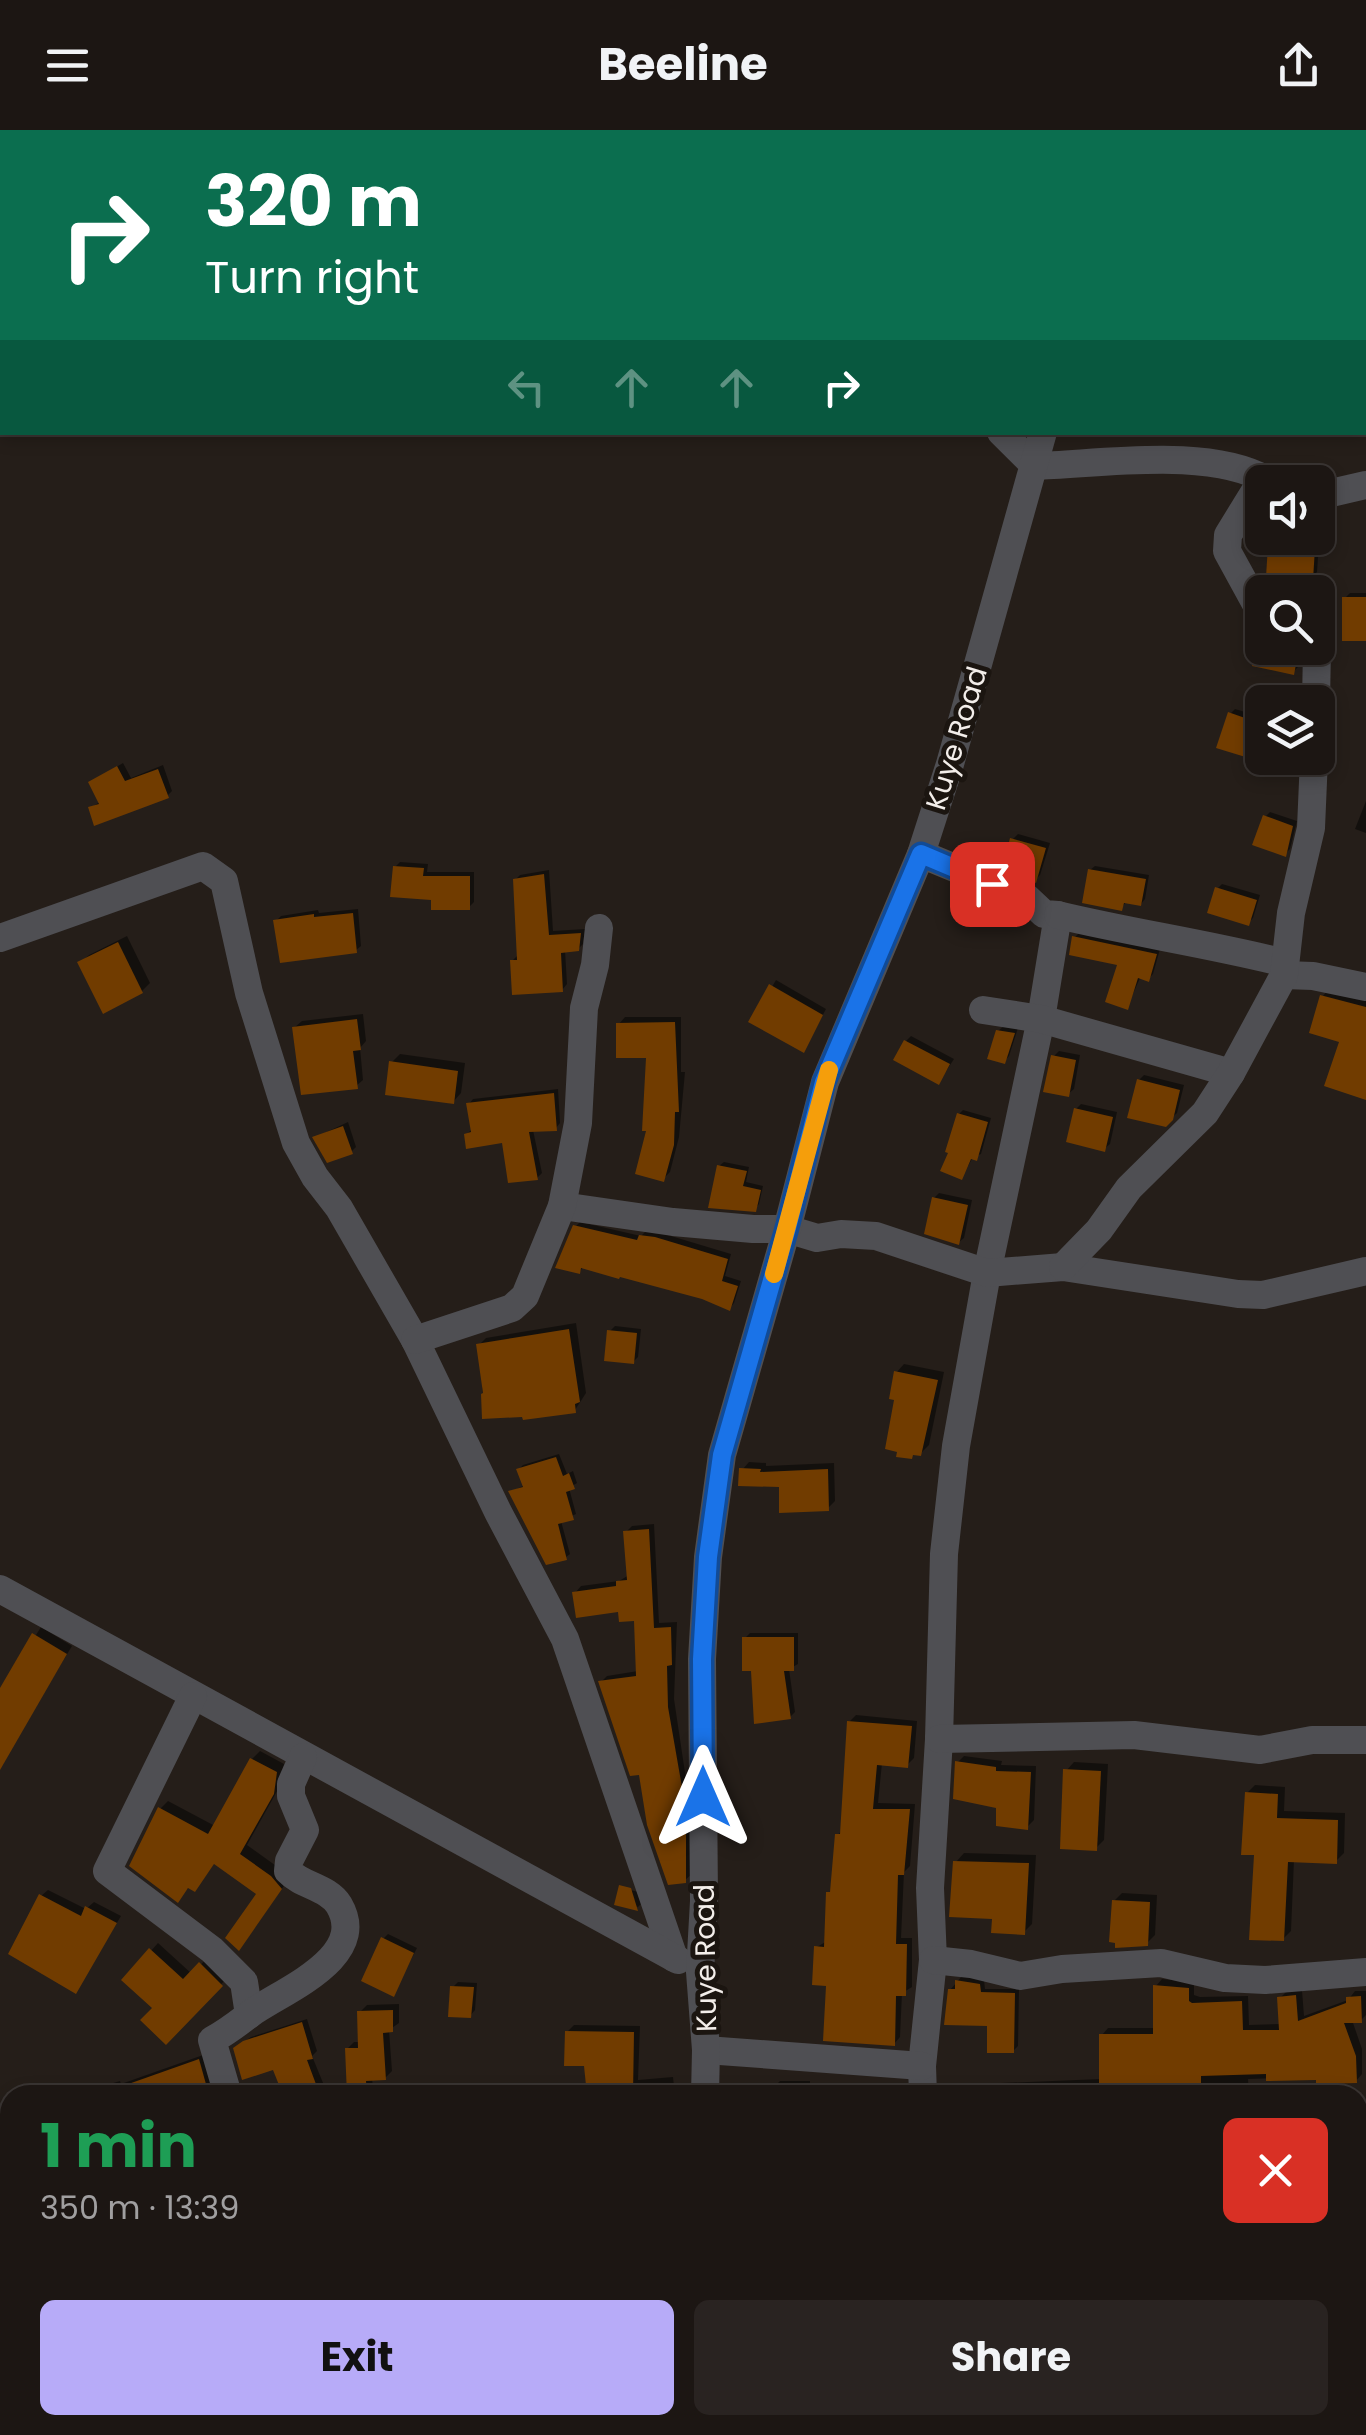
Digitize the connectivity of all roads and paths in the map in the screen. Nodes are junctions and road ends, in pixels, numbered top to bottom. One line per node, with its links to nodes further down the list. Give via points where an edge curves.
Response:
1 (1004, 435): 3 (street)
2 (1042, 435): 3 (street, Kuye Road)
3 (1035, 466): 4 (street, via 1192,460); 10 (street, Kuye Road)
4 (1245, 472)
5 (1366, 485): 6 (street)
6 (1335, 492)
7 (1245, 510): 8 (street, via 1228,535 1228,551)
8 (1245, 583)
9 (1313, 775): 14 (street, via 1311,828)
10 (921, 854): 11 (street); 20 (street, Kuye Road, via 824,1082)
11 (1058, 915): 14 (street, via 1221,946); 17 (street)
12 (598, 928): 19 (street, via 584,1008 578,1123)
13 (0, 938): 24 (street, via 203,866 224,881 249,992 296,1143)
14 (1284, 969): 15 (street); 18 (street)
15 (1366, 987)
16 (983, 1010): 17 (street)
17 (1041, 1019): 18 (street); 23 (street)
18 (1232, 1073): 21 (street, via 1205,1113 1129,1188)
19 (562, 1206): 20 (street, via 753,1230); 24 (street, via 526,1296 512,1308)
20 (787, 1228): 23 (street, via 817,1238 876,1236); 32 (street, Kuye Road, via 722,1455 708,1557)
21 (1063, 1267): 22 (street, via 1262,1295); 23 (street)
22 (1366, 1272)
23 (987, 1273): 27 (street, via 944,1554)
24 (415, 1340): 30 (street, via 566,1639)
25 (0, 1589): 26 (street)
26 (192, 1696): 29 (street); 34 (street, via 106,1871 244,1982)
27 (939, 1738): 28 (street, via 1134,1735 1260,1750 1312,1740); 31 (street)
28 (1366, 1740)
29 (303, 1757): 30 (street); 34 (street, via 291,1796 305,1830 288,1870 333,1896 346,1926 321,1971)
30 (674, 1958): 32 (street)
31 (933, 1960): 33 (street, via 1020,1976 1162,1963 1245,1979); 36 (street)
32 (700, 1972): 35 (street, Kuye Road)
33 (1366, 1972)
34 (249, 2015): 37 (street, via 212,2040)
35 (706, 2050): 36 (street); 38 (street, Kuye Road)
36 (922, 2066): 39 (street)
37 (225, 2085)
38 (704, 2085)
39 (923, 2085)

